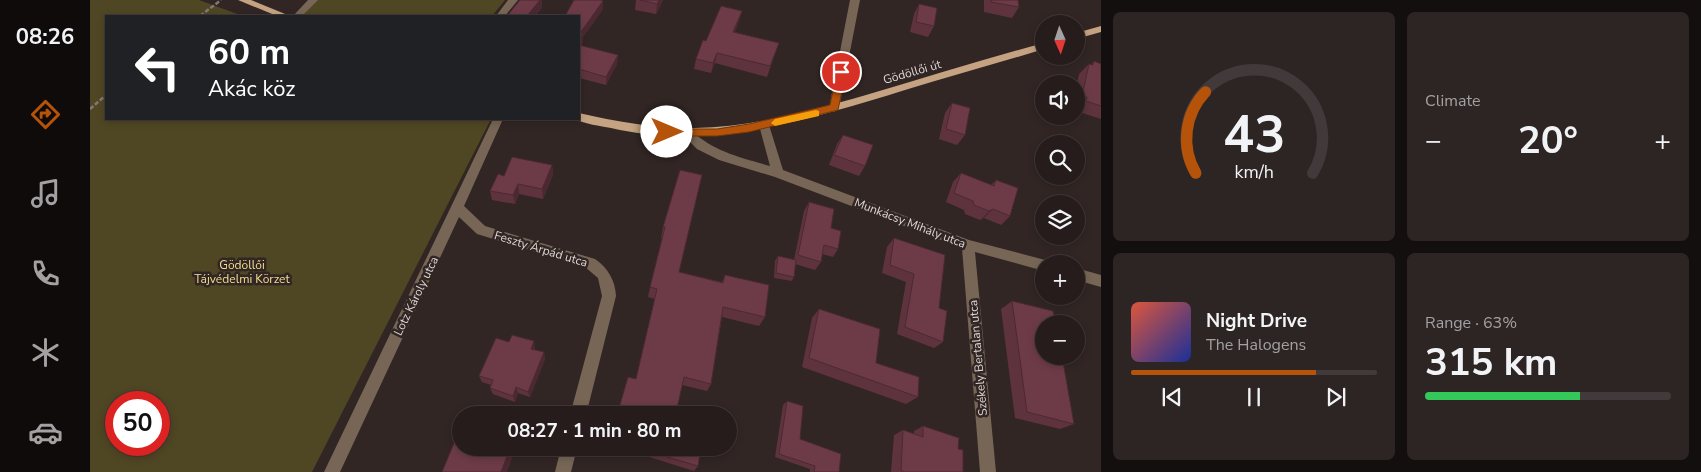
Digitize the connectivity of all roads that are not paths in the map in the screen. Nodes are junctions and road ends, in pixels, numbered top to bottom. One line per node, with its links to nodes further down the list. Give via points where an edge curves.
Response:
1 (243, 0): 5 (main road)
2 (313, 0): 6 (street)
3 (513, 0): 7 (street)
4 (855, 0): 11 (street)
5 (282, 15)
6 (298, 15)
7 (501, 15)
8 (1101, 29): 9 (main road)
9 (1085, 33)
10 (1035, 49): 11 (main road, Gödöllői út)
11 (834, 108): 14 (main road, Gödöllői út)
12 (580, 117): 15 (main road, Gödöllői út, via 631,129)
13 (498, 120): 17 (street, Lotz Károly utca)
14 (764, 125): 15 (main road, Gödöllői út, via 717,132); 16 (street)
15 (686, 132): 16 (street, Munkácsy Mihály utca, via 701,146 723,157)
16 (778, 173): 18 (street, Munkácsy Mihály utca)
17 (458, 207): 22 (street, Feszty Árpád utca, via 481,230 584,260 595,265 605,276 609,296); 24 (street, Lotz Károly utca)
18 (968, 245): 19 (street, Munkácsy Mihály utca); 26 (street, Székely Bertalan utca)
19 (1035, 264)
20 (1085, 277): 21 (street)
21 (1101, 281)
22 (580, 406)
23 (567, 456): 25 (street)
24 (332, 472)
25 (563, 472)
26 (988, 472)

